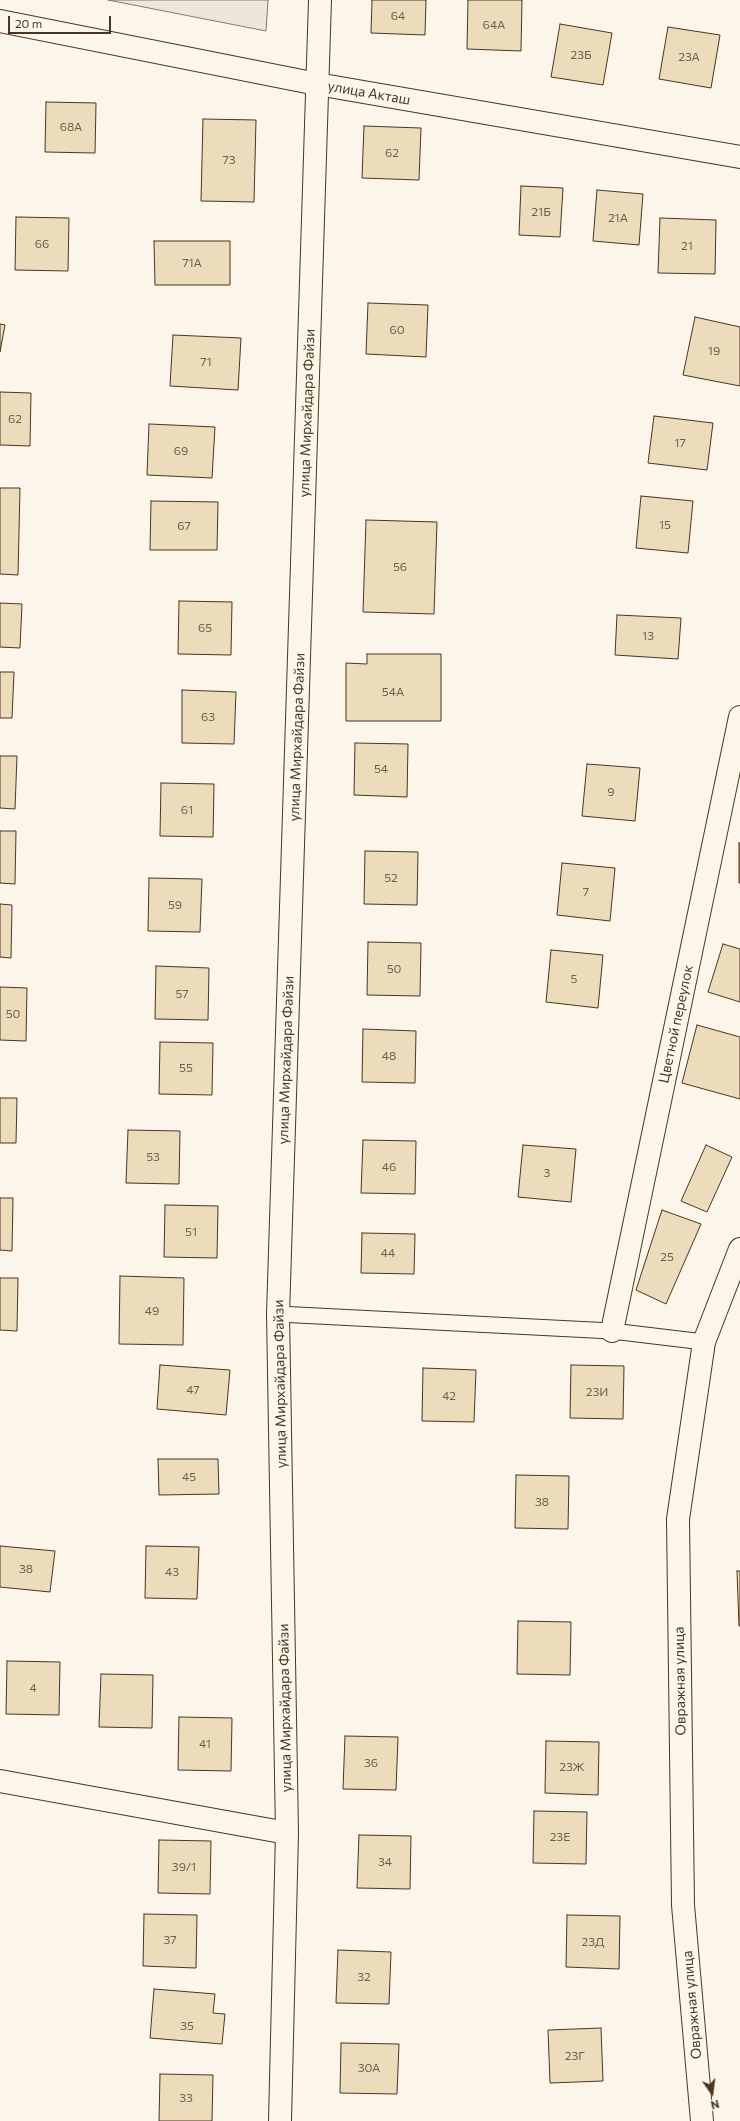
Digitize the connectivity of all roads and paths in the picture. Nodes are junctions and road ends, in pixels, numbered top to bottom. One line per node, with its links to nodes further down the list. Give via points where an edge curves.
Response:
1 (320, 0): 3 (street, улица Мирхайдара Файзи)
2 (0, 21): 3 (street, улица Акташ)
3 (317, 84): 4 (street, улица Акташ); 7 (street, улица Мирхайдара Файзи)
4 (740, 157)
5 (740, 717): 8 (street, Цветной переулок)
6 (740, 1248): 9 (street, Овражная улица)
7 (278, 1314): 8 (lane); 11 (street, улица Мирхайдара Файзи)
8 (612, 1331): 9 (lane)
9 (704, 1342): 13 (street, Овражная улица, via 678,1519 683,1905)
10 (0, 1781): 11 (street)
11 (287, 1833): 12 (street, улица Мирхайдара Файзи)
12 (280, 2121)
13 (702, 2121)

